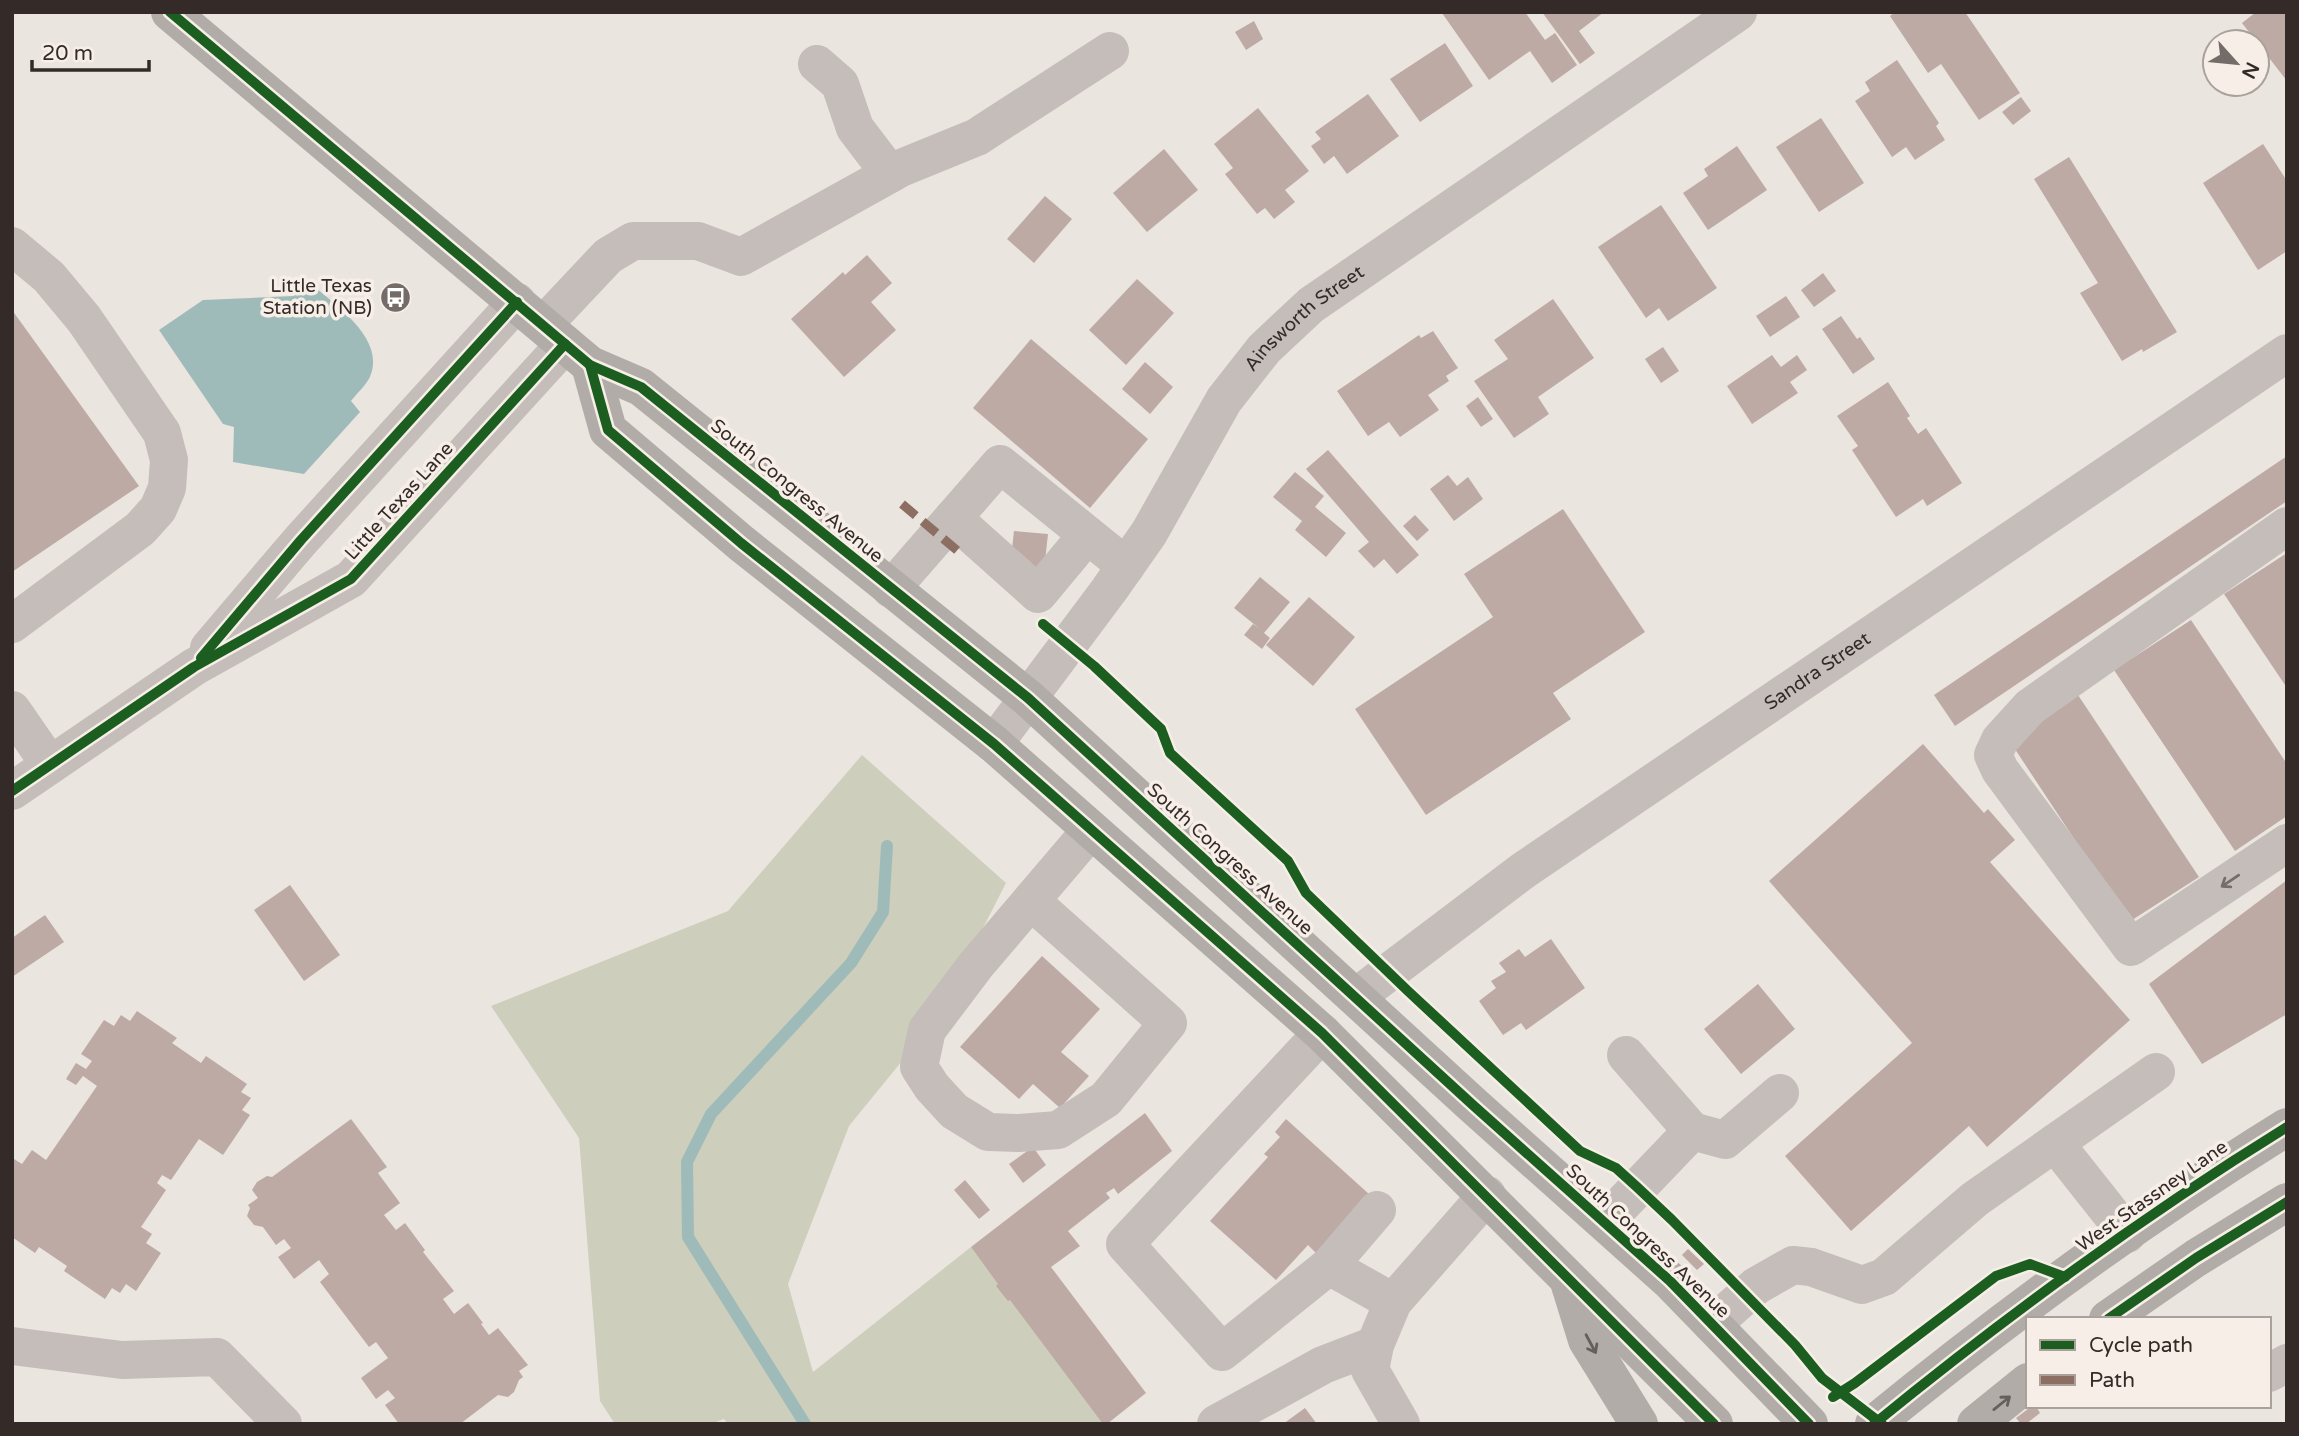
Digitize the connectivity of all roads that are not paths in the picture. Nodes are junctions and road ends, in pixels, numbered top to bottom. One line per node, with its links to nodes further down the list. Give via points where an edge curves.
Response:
1 (170, 12): 7 (main road, South Congress Avenue)
2 (1738, 12): 12 (street, Ainsworth Street, via 1311,305 1264,349 1224,400)
3 (1110, 51): 5 (street, via 977,137)
4 (817, 64): 5 (street, via 840,84 855,128)
5 (890, 174): 7 (street, via 741,257 698,241 633,240 608,256)
6 (12, 246): 14 (street, via 49,277 84,319 162,433 169,460 167,488 158,509 140,529)
7 (554, 334): 13 (main road, South Congress Avenue, via 641,387); 15 (street, Little Texas Lane, via 301,540); 15 (street, Little Texas Lane, via 351,579); 18 (main road, via 608,430 741,543)
8 (2287, 353): 24 (street, Sandra Street, via 1524,870)
9 (953, 518): 11 (street, via 1000,464); 11 (street, via 1038,594); 13 (street)
10 (2287, 526): 22 (street, one-way to 10, via 2131,947 1993,755 2029,707)
11 (1087, 536): 12 (street)
12 (1126, 566): 16 (street, Ainsworth Street)
13 (891, 589): 16 (main road, South Congress Avenue)
14 (12, 624)
15 (194, 667): 19 (street, Little Texas Lane)
16 (1028, 698): 18 (street, Ainsworth Street); 24 (main road, South Congress Avenue)
17 (12, 710): 19 (street)
18 (994, 744): 21 (main road)
19 (50, 765): 20 (street, Little Texas Lane)
20 (12, 791)
21 (1091, 830): 23 (street); 25 (main road)
22 (2287, 843)
23 (1031, 901): 23 (street, via 927,1030 919,1068 954,1111 988,1132 1058,1130 1106,1099 1168,1023)
24 (1356, 997): 35 (main road, South Congress Avenue)
25 (1322, 1033): 32 (main road); 37 (street, via 1125,1244 1222,1352)
26 (1626, 1055): 30 (street)
27 (2156, 1072): 31 (street)
28 (1780, 1093): 30 (street, via 1726,1140)
29 (2287, 1127): 36 (main road, West Stassney Lane, via 2207,1176)
30 (1692, 1131): 35 (street)
31 (2055, 1143): 36 (street); 41 (street, via 1975,1199 1884,1277 1862,1285 1811,1266 1793,1265 1756,1286)
32 (1487, 1195): 38 (main road); 39 (street)
33 (2287, 1202): 40 (main road)
34 (1377, 1210): 37 (street)
35 (1605, 1222): 41 (main road, South Congress Avenue)
36 (2127, 1234): 53 (main road, West Stassney Lane, via 2017,1312)
37 (1329, 1266): 39 (street)
38 (1569, 1280): 50 (main road, one-way to 50, via 1587,1340); 51 (main road)
39 (1393, 1303): 42 (street)
40 (2111, 1317)
41 (1713, 1324): 52 (main road, South Congress Avenue)
42 (1376, 1345): 48 (street, via 1322,1365); 49 (street, via 1370,1370)
43 (12, 1346): 47 (street, via 122,1360 217,1357)
44 (2287, 1363): 45 (street)
45 (2271, 1372)
46 (2026, 1384): 54 (main road, one-way to 46)
47 (283, 1424)
48 (1216, 1424)
49 (1401, 1424)
50 (1639, 1424)
51 (1714, 1424)
52 (1809, 1424)
53 (1874, 1424)
54 (1976, 1424)

